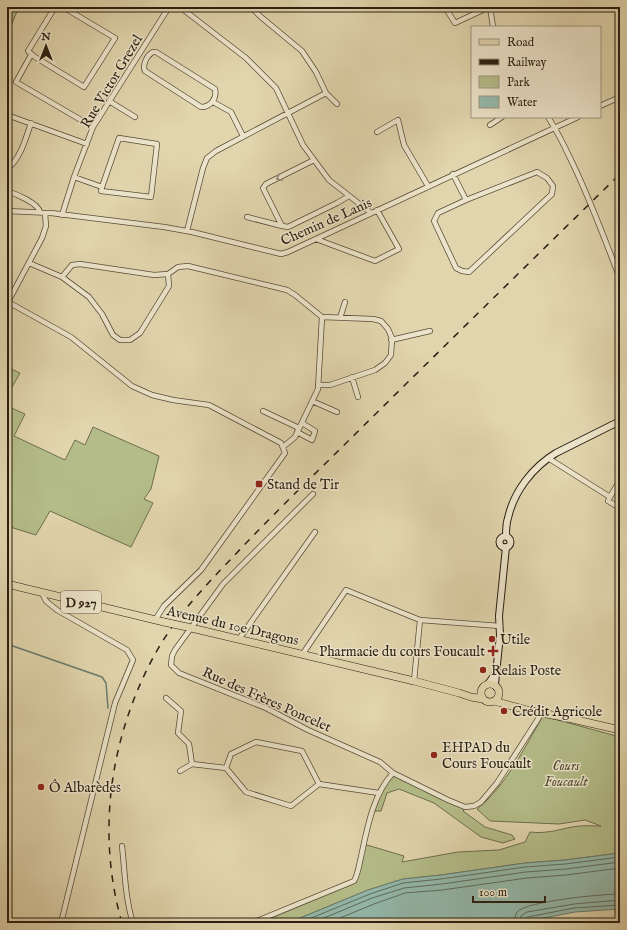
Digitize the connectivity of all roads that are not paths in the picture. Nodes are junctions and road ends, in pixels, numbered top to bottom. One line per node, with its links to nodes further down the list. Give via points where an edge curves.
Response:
1 (55, 7): 9 (street, via 28,51)
2 (63, 7): 9 (street, via 115,38 84,87)
3 (169, 7): 10 (street, Rue Victor Grezel)
4 (180, 7): 18 (street, via 246,58 276,88)
5 (252, 7): 12 (street, via 302,51)
6 (445, 7): 7 (street, via 455,23)
7 (491, 7): 8 (street)
8 (493, 26)
9 (30, 55): 26 (street, via 16,82)
10 (139, 56): 11 (street); 14 (street, Rue Victor Grezel)
11 (146, 61): 15 (street, via 145,72 201,107); 15 (street, via 151,53 156,52 181,67 215,89)
12 (326, 93): 16 (street); 18 (street)
13 (620, 97): 17 (street)
14 (109, 101): 20 (street); 26 (street, Rue Victor Grezel)
15 (213, 102): 29 (street, via 231,112)
16 (336, 104)
17 (601, 106)
18 (288, 113): 29 (street); 31 (street, via 303,145)
19 (7, 115): 24 (street)
20 (135, 117)
21 (500, 118): 25 (street)
22 (549, 118): 27 (street)
23 (576, 118): 27 (street, Chemin de Lanis)
24 (31, 123): 30 (street); 32 (street, via 13,165)
25 (490, 125)
26 (93, 127): 30 (street, Rue Victor Grezel)
27 (555, 128): 33 (street, Chemin de Lanis); 52 (street, via 588,196)
28 (377, 132): 35 (street, via 398,120 404,145)
29 (243, 136): 47 (street, via 208,158 203,168)
30 (87, 144): 34 (street, Rue Victor Grezel)
31 (314, 160): 38 (street, via 329,180); 46 (street, one-way to 46, via 266,184 263,188)
32 (7, 170)
33 (453, 174): 35 (street, Chemin de Lanis); 39 (street)
34 (74, 177): 36 (street); 44 (street, Rue Victor Grezel)
35 (428, 186): 40 (street, Chemin de Lanis)
36 (102, 188): 36 (street, via 119,138 157,144 151,197 101,191)
37 (7, 191): 42 (street)
38 (349, 196): 43 (street); 46 (street, via 288,228)
39 (466, 200): 39 (street, via 438,214 434,220 456,268 468,272 552,194 553,186 547,178 537,172)
40 (377, 210): 43 (street, Chemin de Lanis); 48 (street, via 399,249 375,261)
41 (7, 212): 42 (street, Chemin de Lanis)
42 (42, 212): 44 (street, Chemin de Lanis); 49 (street, via 45,230)
43 (371, 213): 48 (street, Chemin de Lanis)
44 (62, 215): 47 (street, Chemin de Lanis)
45 (247, 217): 46 (street)
46 (282, 226)
47 (187, 231): 48 (street, Chemin de Lanis, via 280,254)
48 (316, 239)
49 (29, 263): 51 (street); 66 (street, via 8,302 71,337 132,386 172,400 209,405 281,443)
50 (168, 274): 51 (street, via 154,275 80,264 72,265); 51 (street, via 169,286 140,333 130,340 120,340 113,335 89,297); 54 (street, via 178,267 188,266 287,290)
51 (62, 277)
52 (620, 279)
53 (345, 302): 55 (street)
54 (322, 317): 55 (street); 59 (street)
55 (340, 318): 57 (street, via 372,319 381,322 388,328)
56 (430, 331): 57 (street)
57 (391, 340): 58 (street, via 391,355 385,363 375,370)
58 (352, 377): 59 (street, via 330,385); 60 (street)
59 (318, 385): 61 (street)
60 (358, 397)
61 (312, 401): 63 (street); 65 (street)
62 (263, 411): 65 (street)
63 (338, 412)
64 (620, 421): 67 (street)
65 (299, 428): 66 (street)
66 (283, 447): 75 (street, via 285,453 205,564 164,606)
67 (548, 458): 70 (street); 77 (street, via 534,470 522,487 508,517 506,536 511,542 506,547)
68 (620, 480): 70 (street)
69 (313, 494): 78 (street, via 223,584)
70 (610, 497): 71 (street, via 608,501)
71 (620, 508)
72 (315, 532): 79 (street)
73 (7, 584): 74 (main road, D 927)
74 (42, 593): 75 (main road, D 927); 99 (street, via 46,601 57,610 127,650 133,660 115,703)
75 (155, 620): 78 (main road, Avenue du 10e Dragons / D 927, bridge)
76 (420, 620): 77 (street); 80 (street, via 346,590); 82 (street)
77 (500, 626): 81 (street)
78 (189, 628): 79 (main road, Avenue du 10e Dragons / D 927); 95 (street, Rue des Frères Poncelet, via 172,656 171,665 180,673 266,708 380,762)
79 (238, 639): 80 (main road, Avenue du 10e Dragons / D 927)
80 (302, 655): 82 (main road, Avenue du 10e Dragons / D 927)
81 (497, 671): 83 (street); 85 (street)
82 (414, 681): 86 (main road, Avenue du 10e Dragons / D 927)
83 (488, 684): 84 (main road); 85 (main road, via 492,684)
84 (481, 690): 86 (main road); 88 (main road)
85 (497, 690): 89 (main road, via 497,698); 90 (main road, via 510,702)
86 (468, 696): 88 (main road, Avenue du 10e Dragons / D 927)
87 (166, 698): 92 (street, via 181,711 178,733 189,744)
88 (483, 699): 89 (main road)
89 (494, 701): 90 (main road)
90 (541, 713): 91 (main road); 95 (street, via 507,770 481,802 474,806 465,806 448,800)
91 (620, 730)
92 (192, 764): 93 (street); 94 (street)
93 (226, 768): 96 (street, via 246,792 291,806); 96 (street, via 231,754 256,742 302,751)
94 (180, 772)
95 (393, 773): 97 (street)
96 (320, 784): 97 (street)
97 (379, 793): 101 (street, via 354,881)
98 (122, 846): 100 (street, via 124,877)
99 (61, 923)
100 (133, 923)
101 (252, 923)

